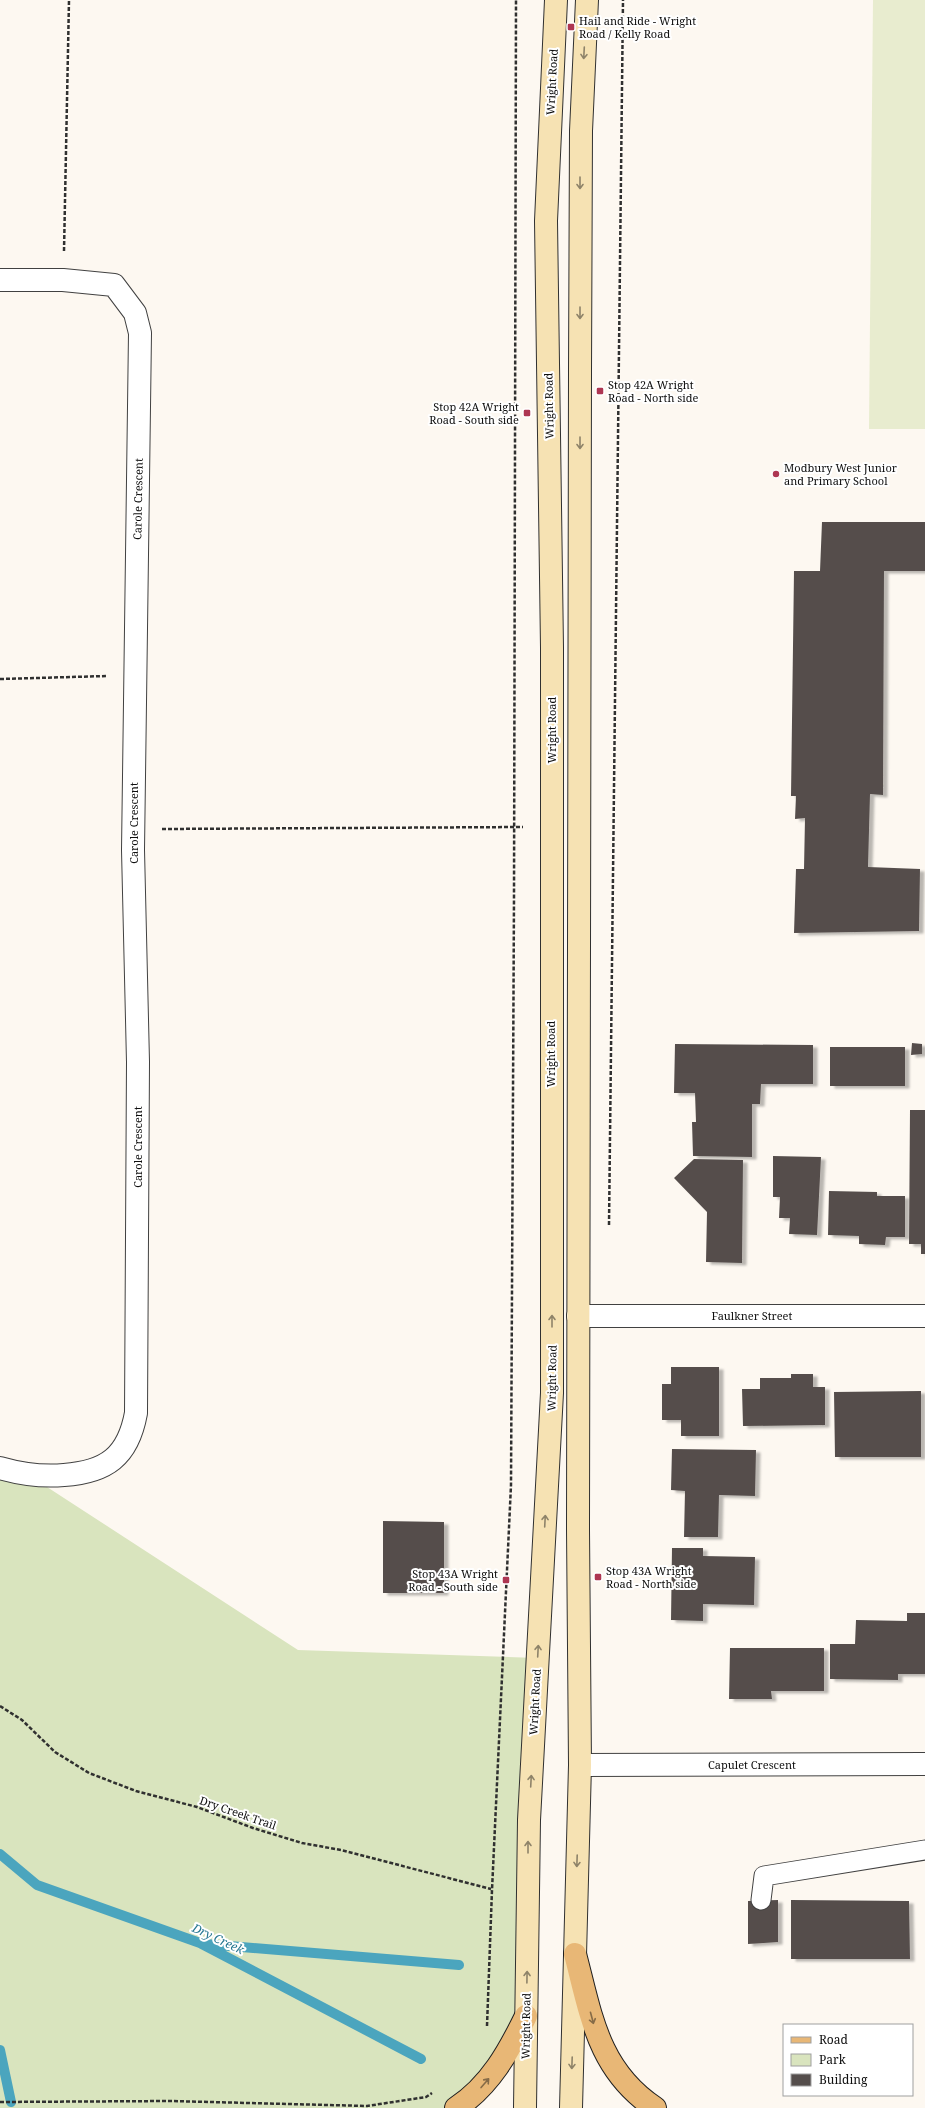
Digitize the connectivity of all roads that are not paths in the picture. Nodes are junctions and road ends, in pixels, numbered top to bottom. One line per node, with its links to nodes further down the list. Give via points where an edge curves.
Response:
1 (556, 0): 12 (main road, Wright Road, one-way to 1, via 528,1820 552,1393 552,648 546,221)
2 (587, 0): 4 (main road, one-way to 4, via 581,139)
3 (0, 280): 6 (street, Carole Crescent, via 63,280 114,285 135,313 140,333 133,829 138,1062 136,1413 133,1428 123,1448 98,1469 85,1473 45,1476)
4 (578, 1316): 5 (street, Faulkner Street); 8 (main road)
5 (925, 1316)
6 (0, 1468)
7 (925, 1764): 8 (street, Capulet Crescent)
8 (580, 1765): 11 (main road, one-way to 11)
9 (925, 1850): 10 (lane, via 764,1876)
10 (761, 1900)
11 (575, 1954): 15 (main road, one-way to 15); 16 (main road, one-way to 16, via 598,2038 604,2050 626,2084)
12 (526, 2016): 13 (main road, one-way to 12, via 469,2099 492,2075 512,2045); 14 (main road, Wright Road)
13 (456, 2108)
14 (525, 2108)
15 (570, 2108)
16 (655, 2108)

